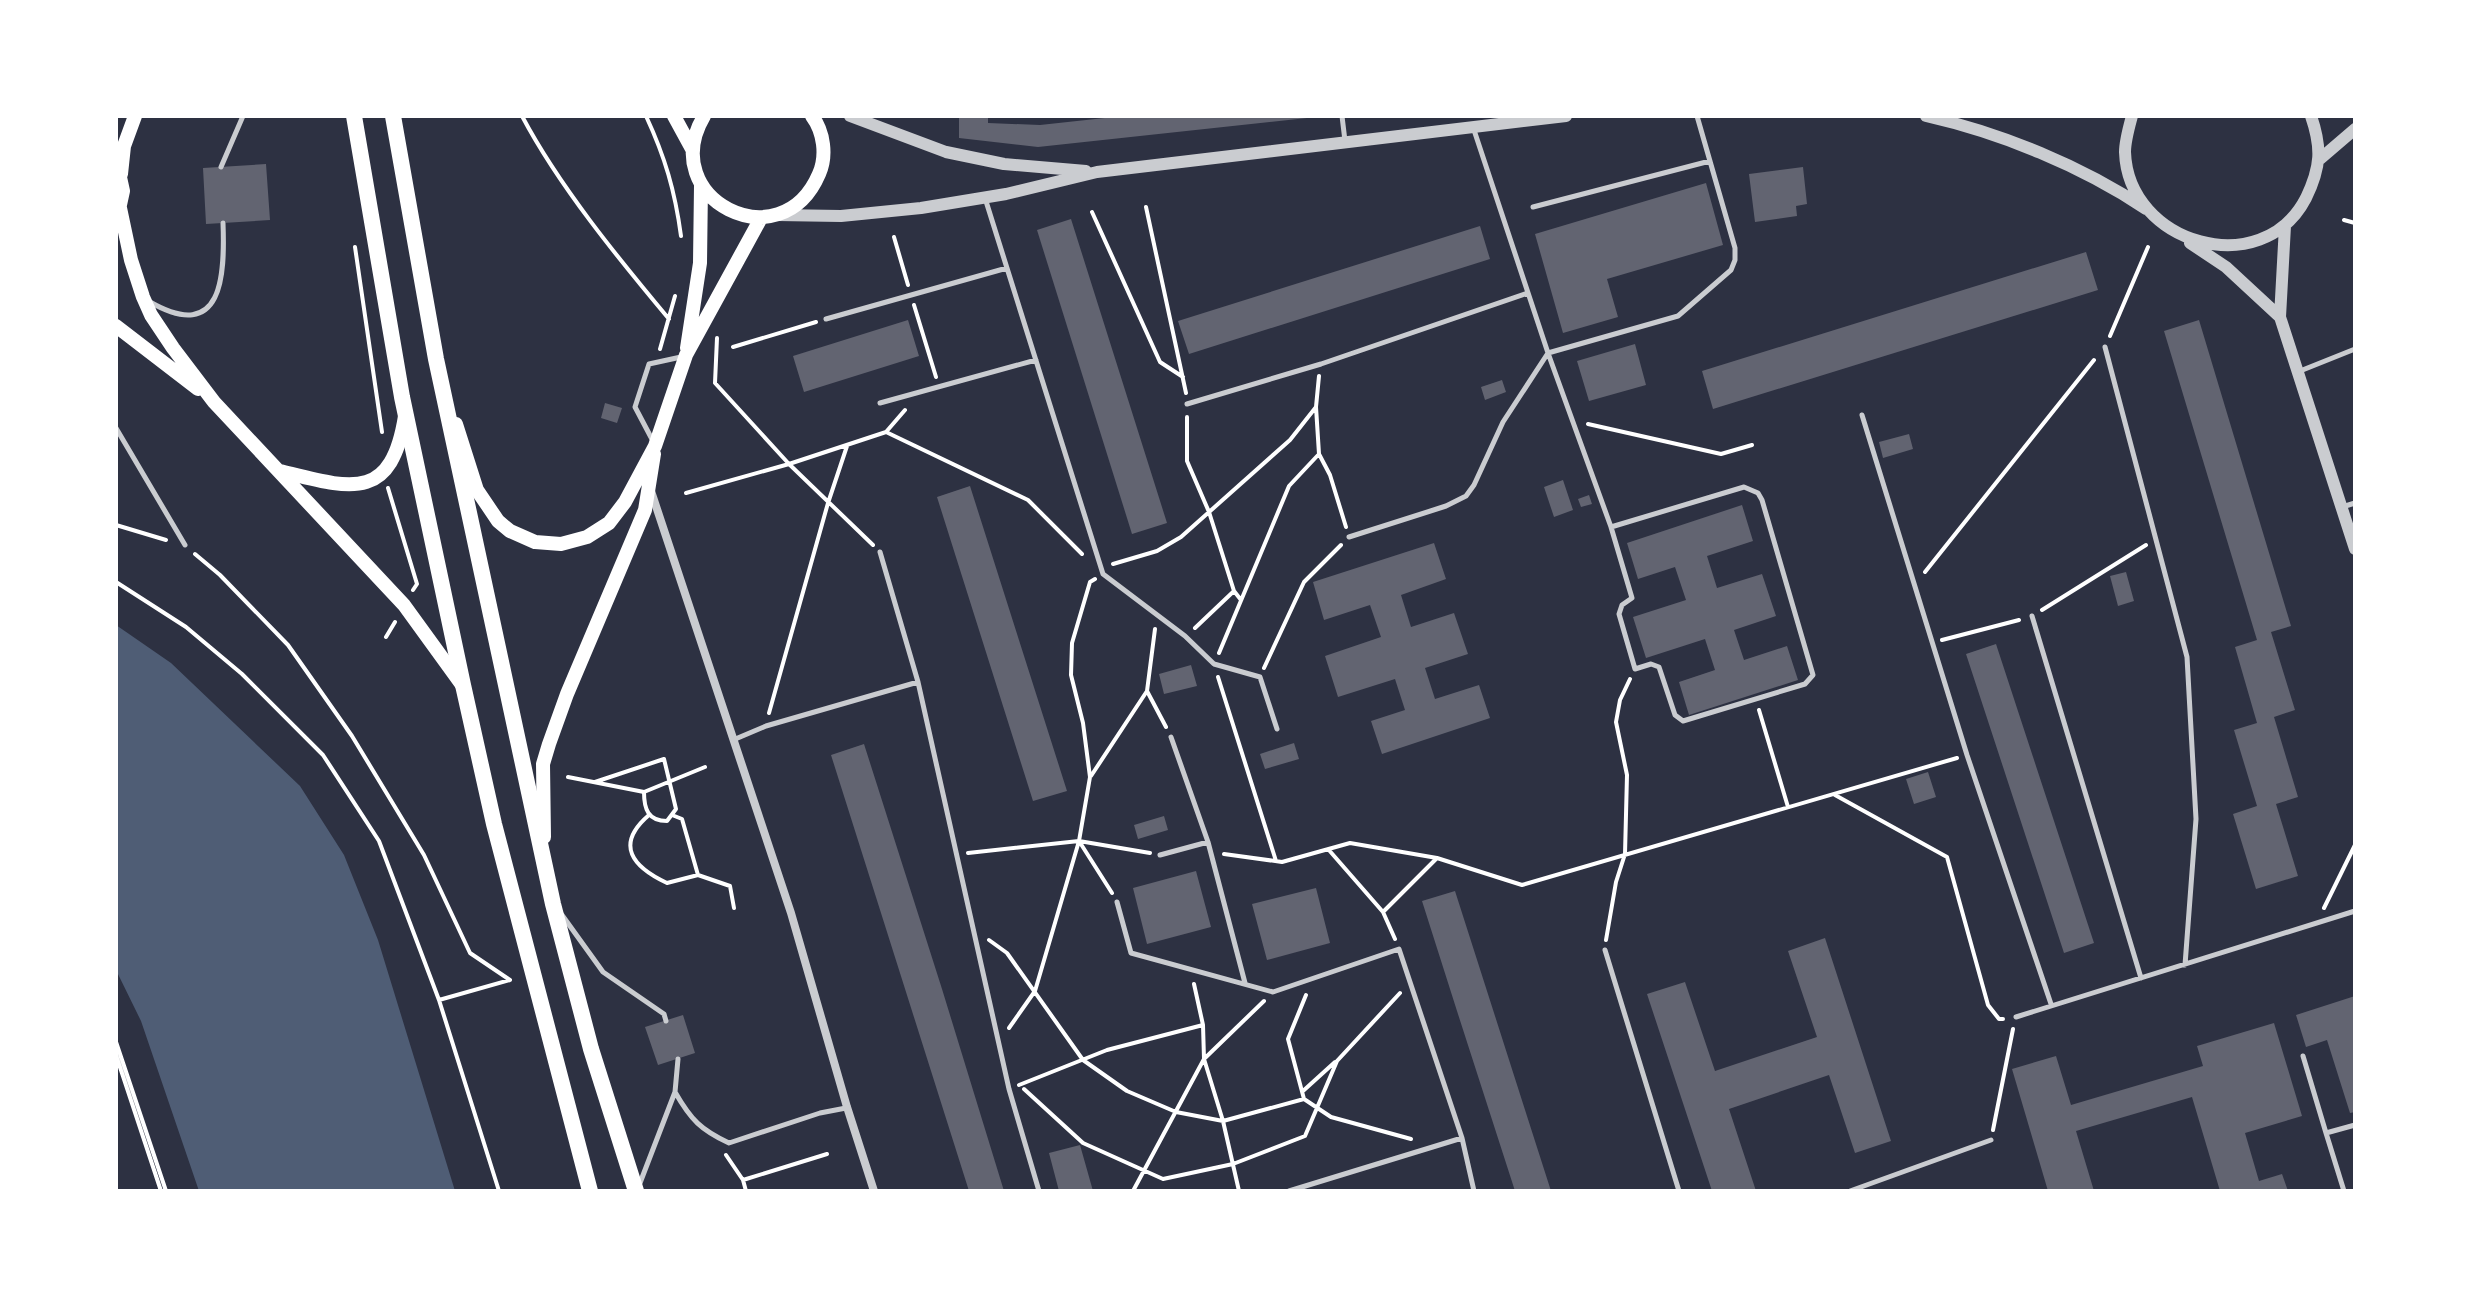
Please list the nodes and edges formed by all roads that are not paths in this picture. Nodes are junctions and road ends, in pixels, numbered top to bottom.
1 (243, 116) edge
2 (354, 116) edge
3 (393, 116) edge
4 (674, 116) edge
5 (704, 116) edge
6 (812, 116) edge
7 (850, 116) edge
8 (1342, 116) edge
9 (1566, 116) edge
10 (1697, 116) edge
11 (1926, 116) edge
12 (2132, 116) edge
13 (2311, 116) edge
14 (136, 118) edge
15 (875, 120) edge
16 (1473, 126) junction
17 (2355, 129) edge
18 (1345, 142) junction
19 (692, 149) junction
20 (2320, 159) junction
21 (1710, 161) junction
22 (221, 167) dead end
23 (118, 169) edge
24 (1097, 172) junction
25 (701, 186) junction
26 (985, 197) junction
27 (1533, 207) dead end
28 (2148, 211) junction
29 (118, 213) edge
30 (777, 215) junction
31 (761, 218) junction
32 (223, 223) dead end
33 (2285, 226) junction
34 (2177, 233) junction
35 (1007, 268) junction
36 (1528, 293) junction
37 (143, 297) junction
38 (2280, 317) junction
39 (826, 319) road end
40 (116, 326) edge
41 (2105, 347) road end
42 (2355, 349) edge
43 (1548, 353) junction
44 (686, 355) junction
45 (436, 359) junction
46 (1036, 360) junction
47 (2297, 372) junction
48 (214, 402) junction
49 (880, 403) dead end
50 (1187, 404) dead end
51 (405, 412) junction
52 (1862, 415) dead end
53 (116, 428) edge
54 (655, 446) junction
55 (280, 471) junction
56 (650, 487) junction
57 (2355, 503) edge
58 (2342, 508) junction
59 (1611, 527) junction
60 (1349, 537) road end
61 (185, 545) road end
62 (2355, 549) edge
63 (880, 552) road end
64 (2032, 616) road end
65 (918, 682) junction
66 (463, 685) junction
67 (1277, 729) dead end
68 (1171, 737) road end
69 (733, 740) junction
70 (1208, 842) junction
71 (1160, 855) road end
72 (544, 862) junction
73 (1117, 902) road end
74 (553, 904) junction
75 (2355, 911) edge
76 (1605, 950) road end
77 (2185, 965) junction
78 (2141, 978) junction
79 (1245, 984) junction
80 (2051, 1004) junction
81 (2016, 1017) road end
82 (666, 1021) dead end
83 (2303, 1056) dead end
84 (678, 1059) dead end
85 (675, 1092) junction
86 (847, 1107) junction
87 (2355, 1125) edge
88 (2326, 1133) junction
89 (1462, 1138) junction
90 (1991, 1140) road end
91 (590, 1191) edge
92 (636, 1191) edge
93 (874, 1191) edge
94 (1039, 1191) edge
95 (1289, 1191) edge
96 (1474, 1191) edge
97 (1679, 1191) edge
98 (1850, 1191) edge
99 (2344, 1191) edge

1 - 22 lane
2 - 51 highway
3 - 45 highway
4 - 19 main road
5 - 19 main road
6 - 30 main road
7 - 15 street
8 - 18 lane
9 - 16 street
10 - 21 lane
11 - 28 street
12 - 28 street
13 - 20 street
14 - 23 main road
15 - 24 street
16 - 18 street
16 - 36 lane
17 - 20 street
18 - 24 street
19 - 25 main road
20 - 33 street
21 - 27 lane
21 - 43 lane
23 - 29 main road
24 - 26 street
25 - 31 main road
25 - 44 main road
26 - 30 street
26 - 35 lane
28 - 34 street
29 - 37 main road
30 - 31 main road
31 - 44 main road
32 - 37 lane
33 - 34 street
33 - 38 street
34 - 38 street
35 - 39 lane
35 - 46 lane
36 - 43 lane
36 - 50 lane
37 - 48 main road
38 - 47 street
40 - 48 main road
41 - 77 lane
42 - 47 lane
43 - 59 lane
43 - 60 lane
44 - 54 main road
44 - 54 lane
45 - 54 main road
45 - 72 highway
46 - 49 lane
46 - 67 lane
47 - 58 street
48 - 55 main road
51 - 55 main road
51 - 66 highway
52 - 80 lane
53 - 61 lane
54 - 56 main road
55 - 66 main road
56 - 69 street
56 - 72 main road
57 - 58 lane
58 - 62 street
59 - 59 lane
63 - 65 lane
64 - 78 lane
65 - 69 lane
65 - 94 lane
66 - 91 highway
68 - 70 lane
69 - 86 street
70 - 71 lane
70 - 79 lane
72 - 74 highway
73 - 79 lane
74 - 82 lane
74 - 92 highway
75 - 77 lane
76 - 97 lane
77 - 78 lane
78 - 80 lane
79 - 89 lane
80 - 81 lane
83 - 88 lane
84 - 85 lane
85 - 86 lane
85 - 92 lane
86 - 93 street
87 - 88 lane
88 - 99 lane
89 - 95 lane
89 - 96 lane
90 - 98 lane

